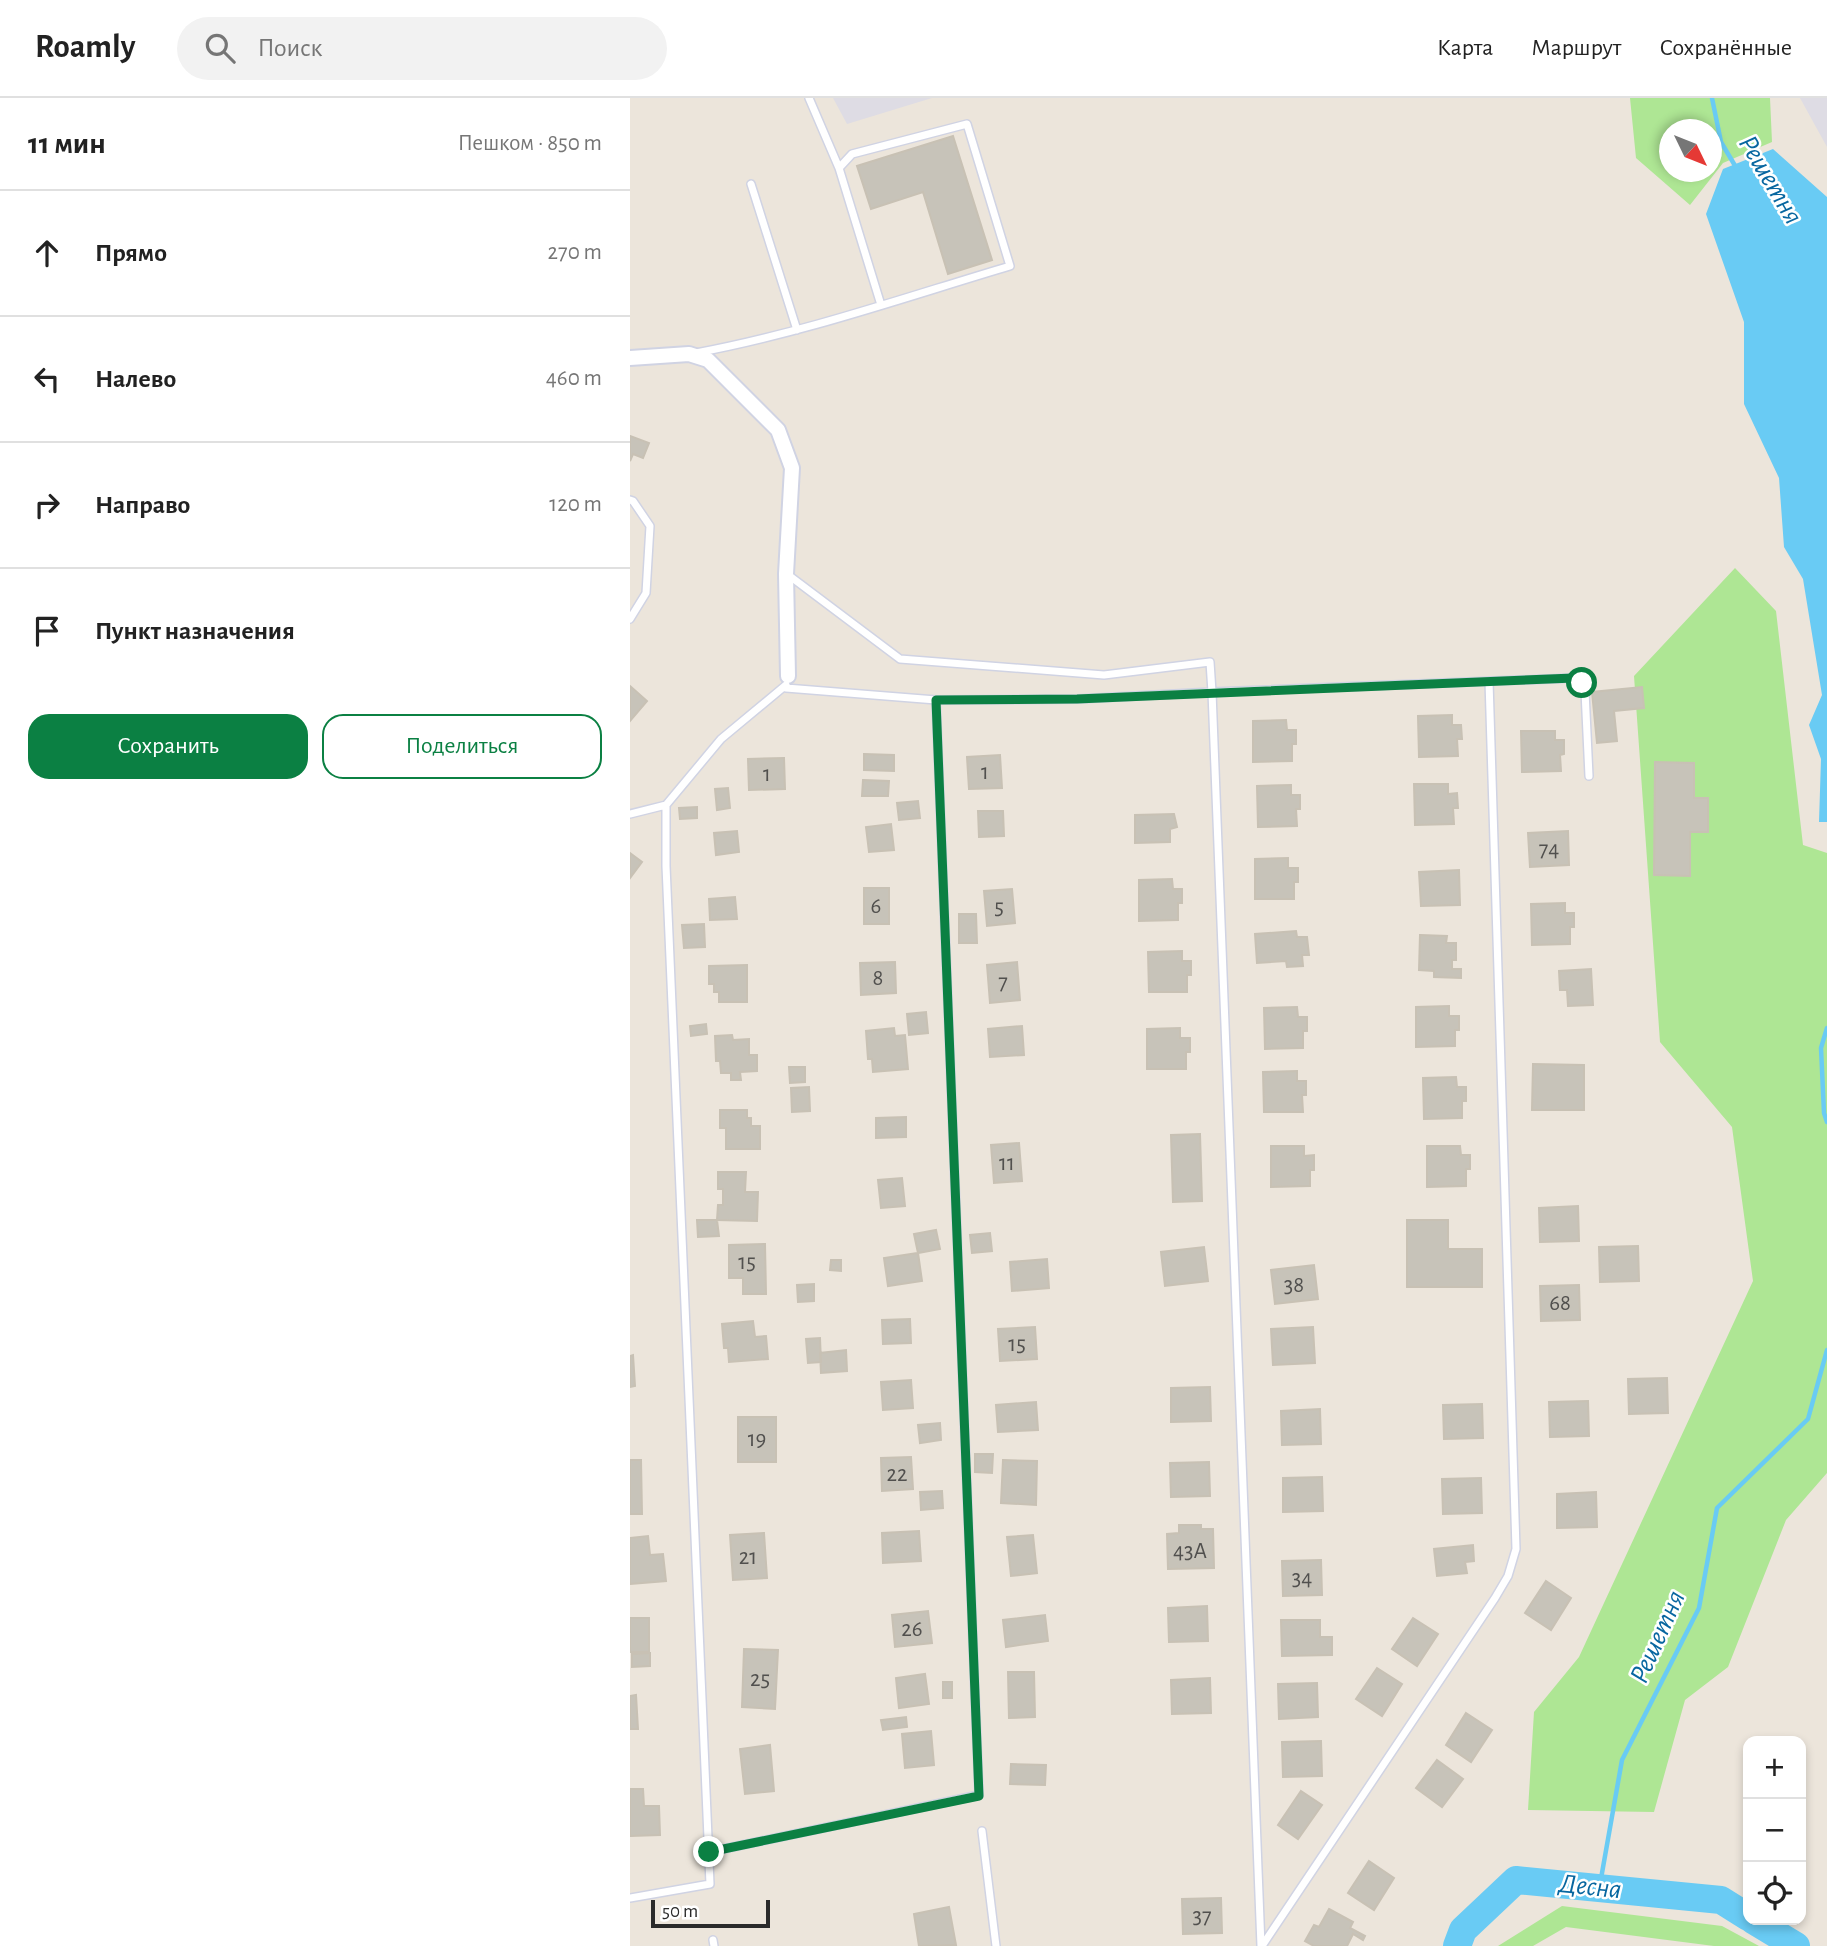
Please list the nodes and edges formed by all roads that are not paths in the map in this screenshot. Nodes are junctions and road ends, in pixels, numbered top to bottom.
1 (809, 98) edge
2 (839, 168) junction
3 (751, 184) dead end
4 (881, 305) junction
5 (797, 330) junction
6 (689, 354) junction
7 (630, 358) edge
8 (630, 500) edge
9 (786, 574) junction
10 (630, 619) edge
11 (1489, 681) junction
12 (787, 682) junction
13 (1212, 692) junction
14 (936, 700) junction
15 (1588, 776) dead end
16 (666, 804) junction
17 (630, 814) edge
18 (982, 1831) dead end
19 (709, 1852) junction
20 (630, 1898) edge
21 (996, 1946) edge
22 (1262, 1946) edge

1 - 2 lane
2 - 4 lane
2 - 4 lane
3 - 5 lane
4 - 5 lane
5 - 6 lane
6 - 7 street
6 - 9 street
8 - 10 lane
9 - 12 street
9 - 13 lane
11 - 13 lane
11 - 15 lane
11 - 22 lane
12 - 14 lane
12 - 16 lane
13 - 14 lane
13 - 22 lane
14 - 19 lane
16 - 17 lane
16 - 19 lane
18 - 21 lane
19 - 20 lane

